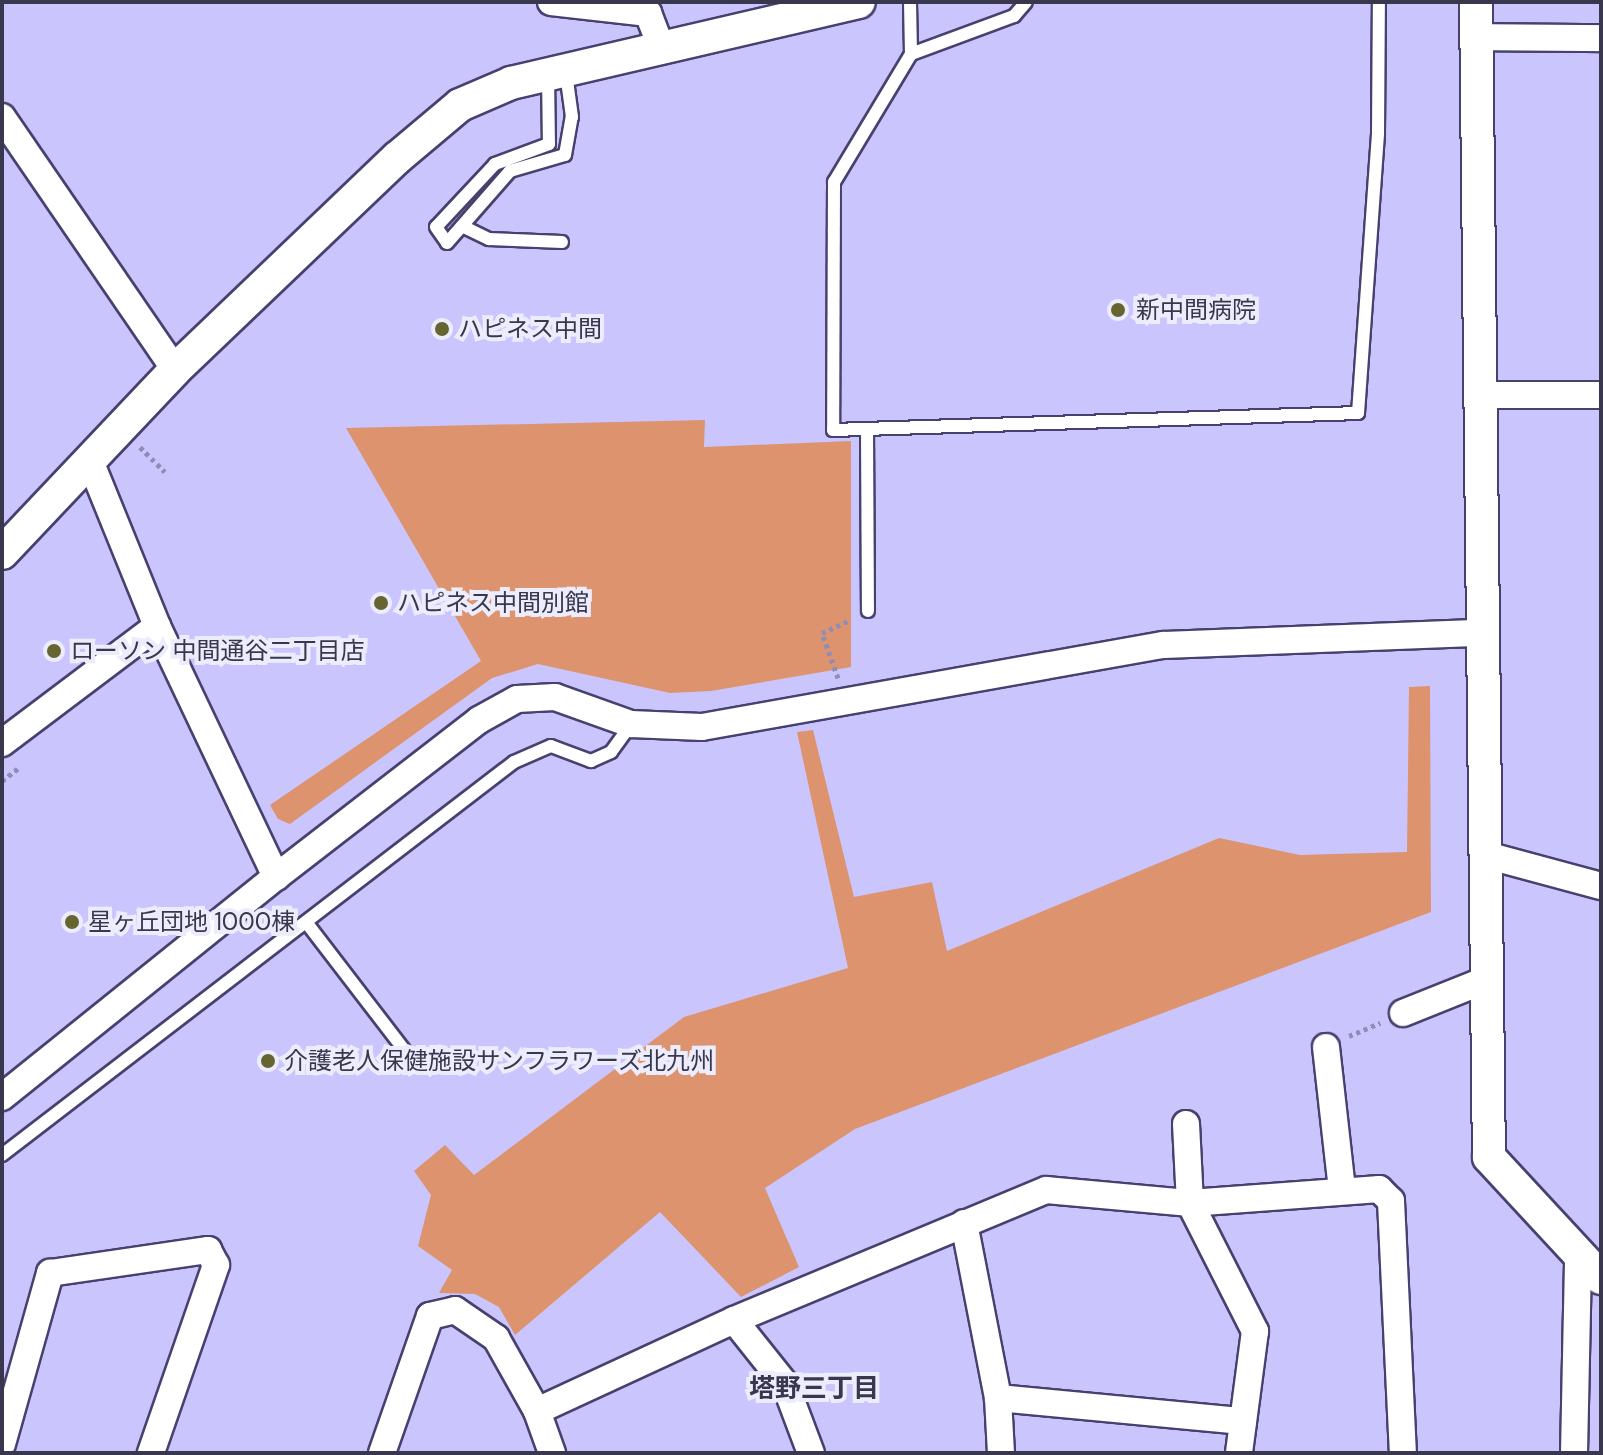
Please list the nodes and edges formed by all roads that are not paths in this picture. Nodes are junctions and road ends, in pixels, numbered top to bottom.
1 (859, 2) edge
2 (910, 2) edge
3 (1026, 2) edge
4 (1379, 2) edge
5 (1476, 2) edge
6 (560, 3) edge
7 (1475, 37) junction
8 (1601, 38) edge
9 (661, 47) junction
10 (911, 54) junction
11 (557, 72) junction
12 (2, 117) edge
13 (462, 226) junction
14 (562, 242) dead end
15 (175, 370) junction
16 (1477, 395) junction
17 (1601, 395) edge
18 (867, 429) junction
19 (90, 461) junction
20 (2, 553) edge
21 (868, 611) road end
22 (157, 626) junction
23 (1481, 633) junction
24 (631, 724) junction
25 (2, 743) edge
26 (1486, 855) junction
27 (276, 877) junction
28 (1601, 886) edge
29 (306, 922) junction
30 (1488, 979) junction
31 (1403, 1013) road end
32 (1326, 1047) road end
33 (414, 1063) dead end
34 (2, 1097) edge
35 (1186, 1124) dead end
36 (2, 1155) edge
37 (1342, 1189) junction
38 (1190, 1203) junction
39 (964, 1223) junction
40 (1578, 1254) junction
41 (1601, 1278) edge
42 (734, 1320) junction
43 (998, 1398) junction
44 (537, 1411) junction
45 (1243, 1421) junction
46 (2, 1444) edge
47 (151, 1453) edge
48 (382, 1453) edge
49 (552, 1453) edge
50 (811, 1453) edge
51 (1001, 1453) edge
52 (1239, 1453) edge
53 (1403, 1453) edge
54 (1574, 1453) edge

1 - 9 street
2 - 10 lane
3 - 10 lane
4 - 18 lane
5 - 7 street
6 - 9 street
7 - 8 street
7 - 16 street
9 - 11 street
10 - 18 lane
11 - 13 lane
11 - 13 lane
11 - 15 street
12 - 15 street
13 - 14 lane
15 - 19 street
16 - 17 street
16 - 23 street
18 - 21 lane
19 - 20 street
19 - 22 street
22 - 25 street
22 - 27 street
23 - 24 street
23 - 26 street
24 - 27 street
24 - 29 lane
26 - 28 street
26 - 30 street
27 - 34 street
29 - 33 lane
29 - 36 lane
30 - 31 street
30 - 40 street
32 - 37 street
35 - 38 street
37 - 38 street
37 - 53 street
38 - 39 street
38 - 45 street
39 - 42 street
39 - 43 street
40 - 41 street
40 - 54 street
42 - 44 street
42 - 50 street
43 - 45 street
43 - 51 street
44 - 48 street
44 - 49 street
45 - 52 street
46 - 47 street

